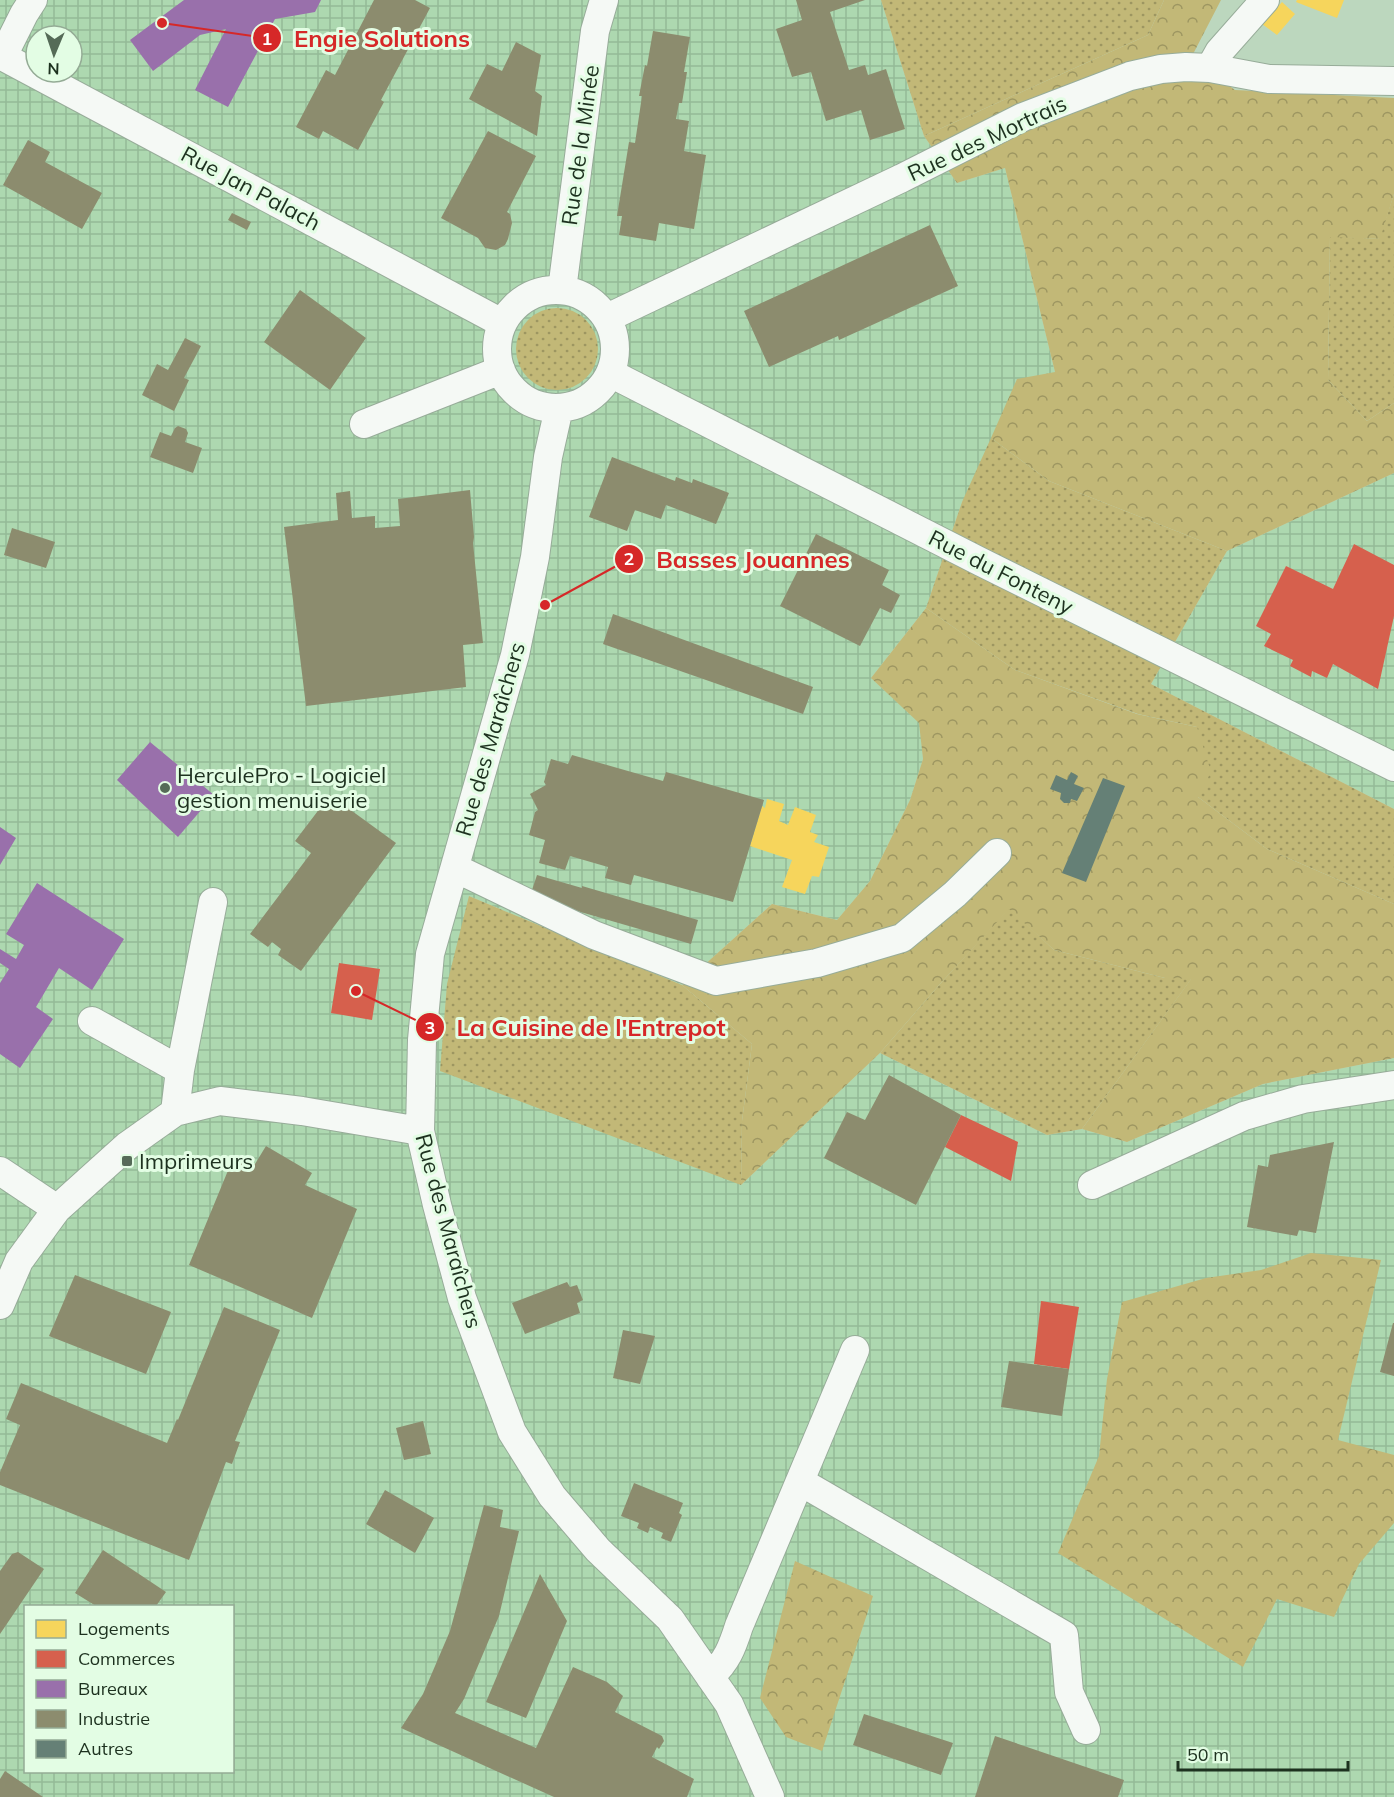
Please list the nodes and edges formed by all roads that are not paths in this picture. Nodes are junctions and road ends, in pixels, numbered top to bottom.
1 (33, 0) edge
2 (604, 0) edge
3 (1265, 0) edge
4 (2, 55) edge
5 (1210, 68) junction
6 (1394, 81) edge
7 (561, 290) junction
8 (607, 318) junction
9 (502, 323) junction
10 (501, 370) junction
11 (610, 373) junction
12 (559, 408) junction
13 (364, 424) dead end
14 (1394, 767) edge
15 (997, 853) dead end
16 (455, 868) junction
17 (213, 902) dead end
18 (92, 1021) dead end
19 (180, 1070) junction
20 (1394, 1085) edge
21 (175, 1112) junction
22 (420, 1131) junction
23 (0, 1171) edge
24 (1092, 1185) dead end
25 (57, 1209) junction
26 (0, 1305) edge
27 (855, 1350) dead end
28 (801, 1482) junction
29 (710, 1677) junction
30 (1086, 1730) dead end
31 (770, 1797) edge

1 - 4 street
2 - 7 street, Rue de la Minée
3 - 5 street
4 - 9 street, Rue Jan Palach
5 - 6 street, Rue des Mortrais
5 - 8 street, Rue des Mortrais
7 - 8 street
7 - 9 street
8 - 11 street
9 - 10 street
10 - 12 street
10 - 13 street
11 - 12 street
11 - 14 street, Rue du Fonteny
12 - 16 street, Rue des Maraîchers
15 - 16 street
16 - 22 street, Rue des Maraîchers
17 - 19 street
18 - 19 street
19 - 21 street
20 - 24 street
21 - 22 street
21 - 25 street
22 - 29 street, Rue des Maraîchers
23 - 25 street
25 - 26 street
27 - 28 street
28 - 29 street
28 - 30 street
29 - 31 street, Rue des Maraîchers

